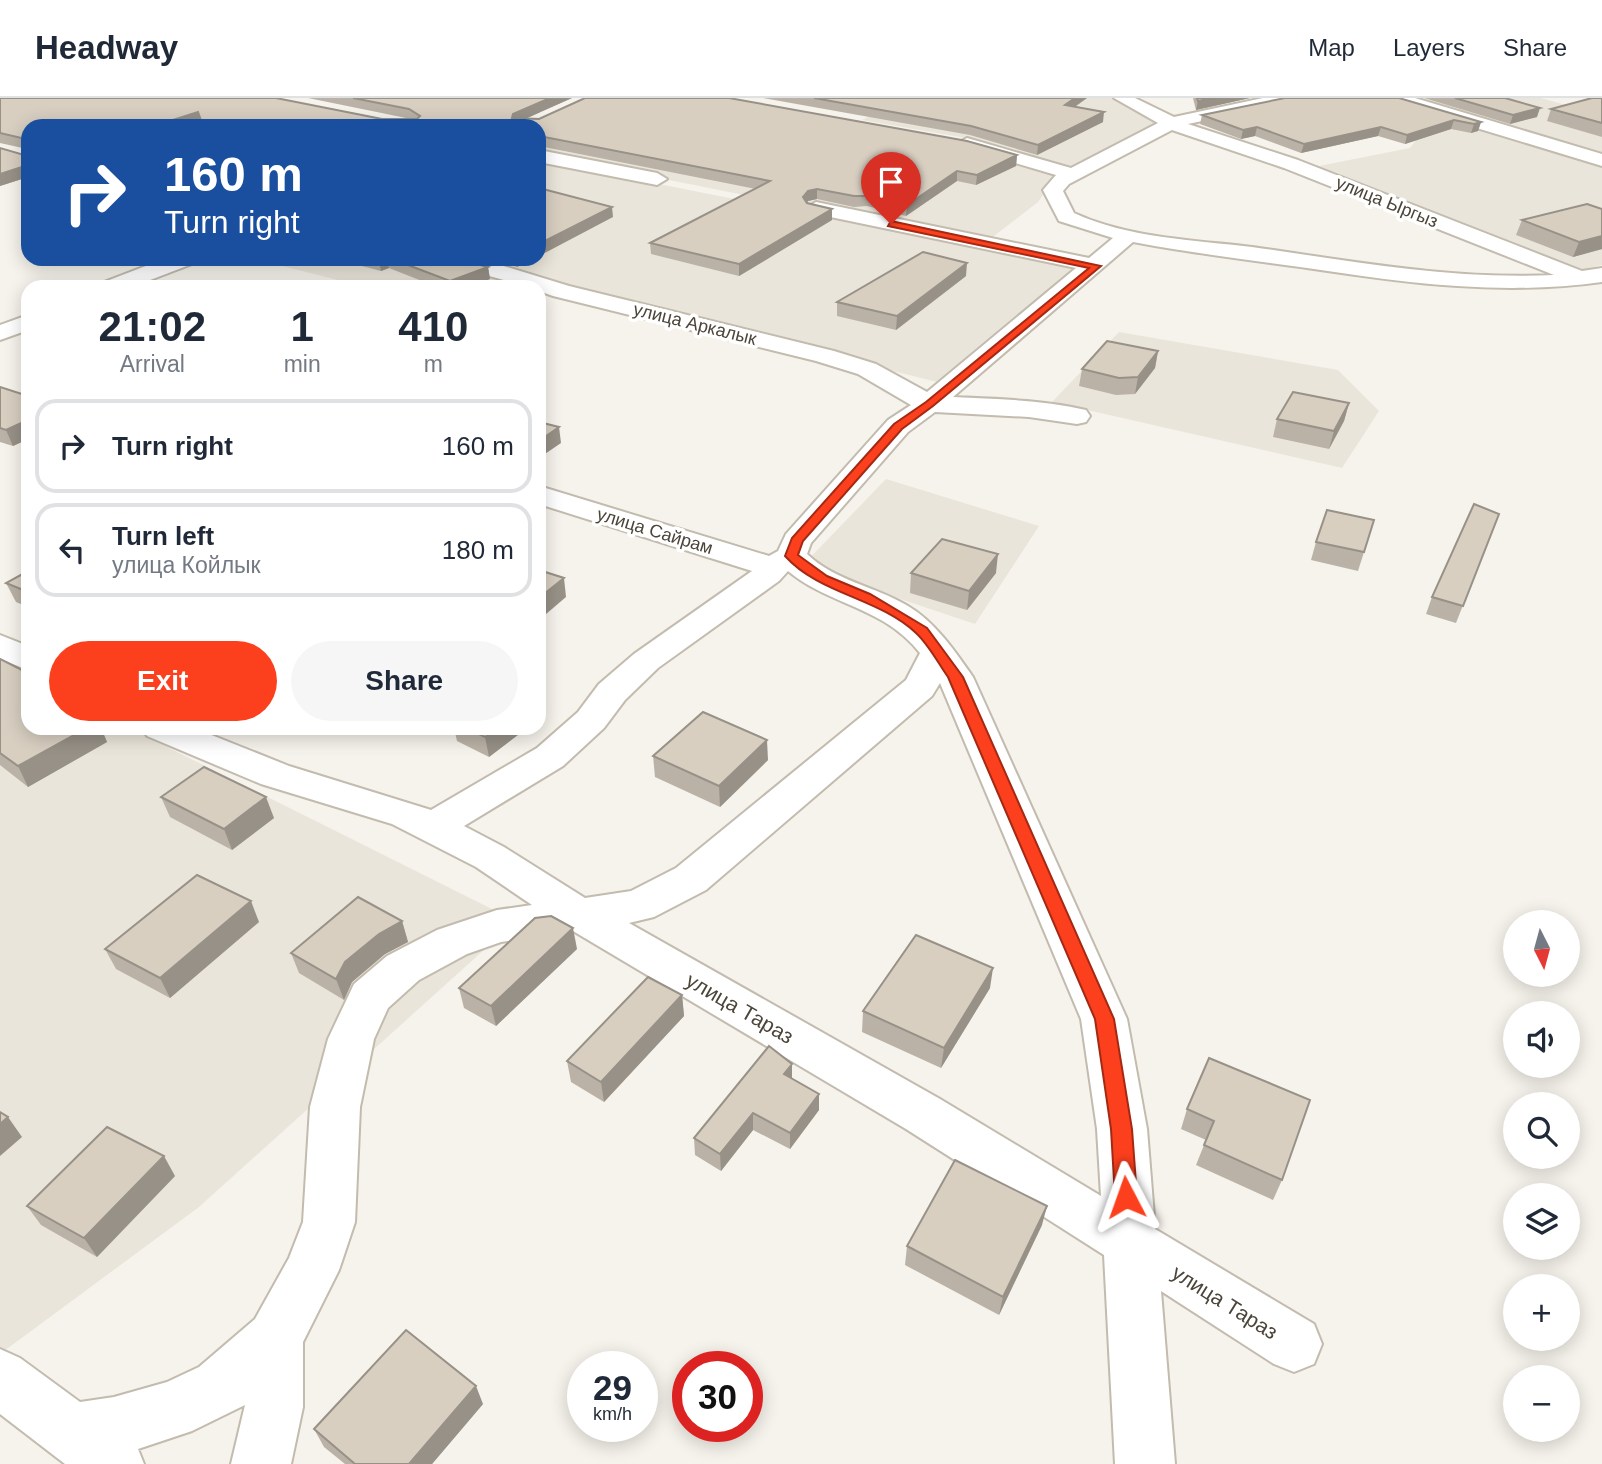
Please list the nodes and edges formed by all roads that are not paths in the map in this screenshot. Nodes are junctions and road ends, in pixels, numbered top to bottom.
1 (1122, 98) edge
2 (1286, 98) edge
3 (1397, 98) edge
4 (1171, 123) junction
5 (945, 138) edge
6 (546, 157) edge
7 (1602, 160) edge
8 (1072, 174) junction
9 (657, 179) dead end
10 (816, 208) edge
11 (1035, 233) dead end
12 (1128, 236) junction
13 (966, 240) junction
14 (166, 266) edge
15 (483, 266) edge
16 (1096, 266) junction
17 (130, 280) edge
18 (530, 280) edge
19 (1596, 280) edge
20 (546, 286) edge
21 (929, 404) junction
22 (1077, 416) dead end
23 (546, 497) edge
24 (781, 561) junction
25 (0, 645) edge
26 (936, 652) junction
27 (21, 656) edge
28 (177, 735) edge
29 (431, 828) junction
30 (578, 914) junction
31 (1129, 1242) junction
32 (275, 1339) junction
33 (1294, 1345) dead end
34 (0, 1378) edge
35 (94, 1448) edge
36 (261, 1464) edge
37 (1145, 1464) edge

1 - 4 street, улица Ыргыз
2 - 4 street
3 - 7 street
4 - 8 street
4 - 19 street, улица Ыргыз
5 - 8 street
6 - 9 street
8 - 12 street
10 - 13 street
11 - 13 street
12 - 16 street
12 - 19 street
13 - 16 street
14 - 17 street
15 - 18 street, улица Аркалык
16 - 21 street
20 - 21 street, улица Аркалык
21 - 22 street
21 - 24 street
23 - 24 street, улица Сайрам
24 - 26 street, улица Сайрам
24 - 29 street
25 - 27 street
26 - 30 street
26 - 31 street, улица Сайрам
28 - 29 street, улица Тараз
29 - 30 street, улица Тараз
30 - 31 street, улица Тараз
30 - 32 street
31 - 33 street, улица Тараз
31 - 37 street, улица Сайрам
32 - 35 street
32 - 36 street
34 - 35 street

